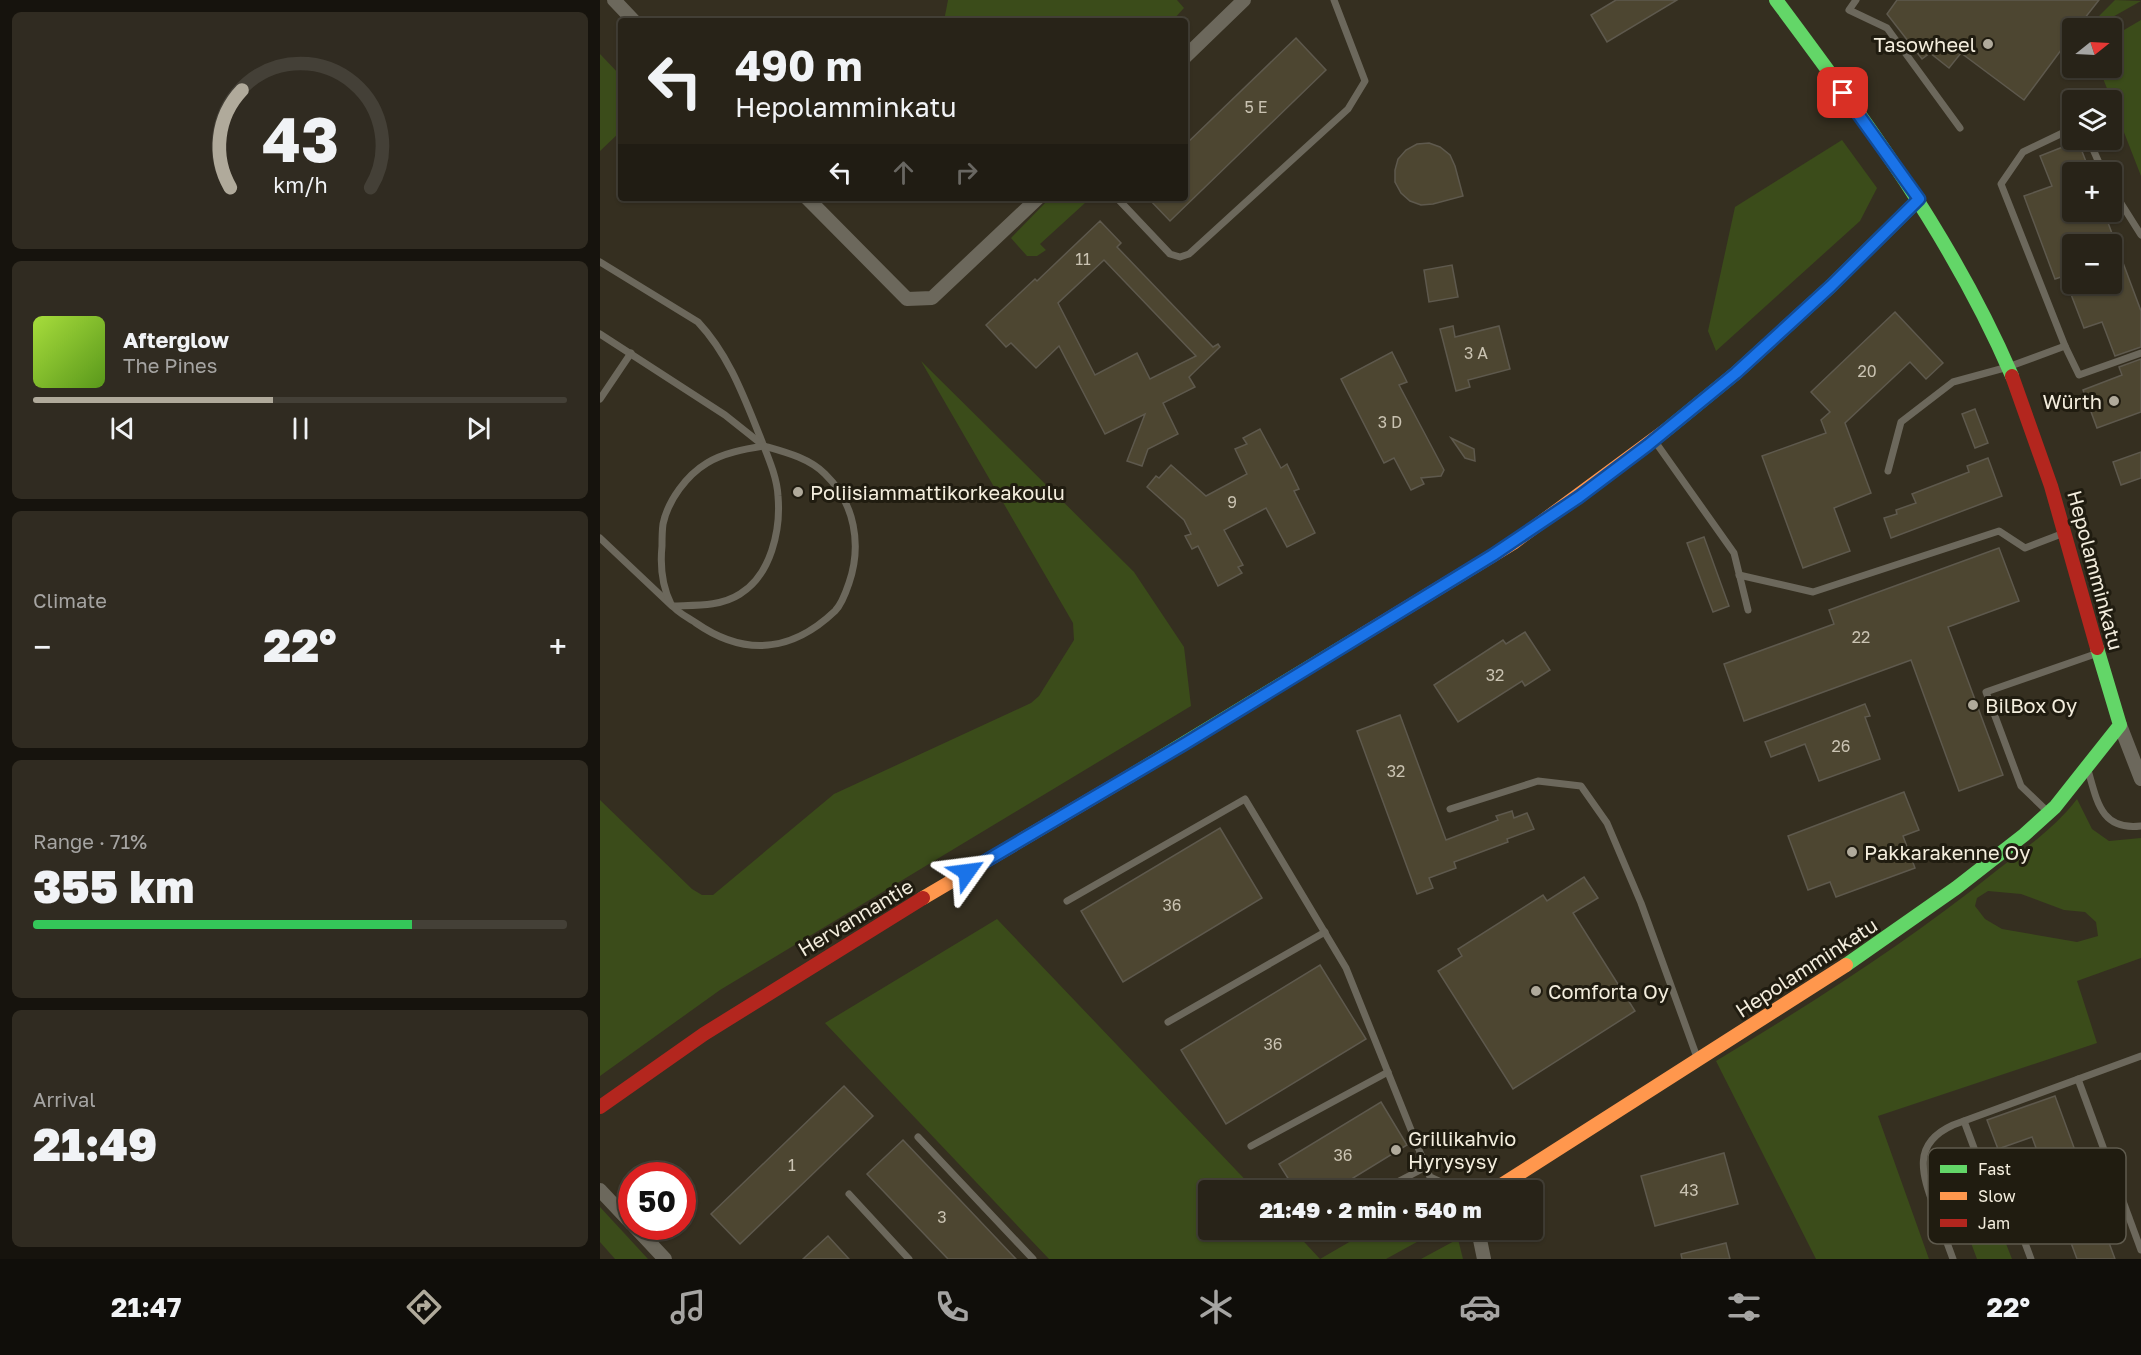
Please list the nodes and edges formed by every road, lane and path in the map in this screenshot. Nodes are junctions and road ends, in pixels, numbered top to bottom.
1 (614, 0) edge
2 (1244, 0) edge
3 (1334, 0) edge
4 (1776, 0) edge
5 (1856, 0) edge
6 (631, 18) edge
7 (1188, 54) edge
8 (1960, 128) dead end
9 (2062, 133) edge
10 (1919, 199) junction
11 (810, 201) edge
12 (1035, 201) edge
13 (1120, 201) edge
14 (2122, 205) edge
15 (2141, 235) edge
16 (600, 262) edge
17 (600, 334) edge
18 (2065, 346) junction
19 (631, 353) junction
20 (2141, 353) edge
21 (2008, 367) junction
22 (600, 399) edge
23 (1654, 440) junction
24 (764, 446) junction
25 (1888, 471) dead end
26 (2066, 532) junction
27 (600, 538) edge
28 (1739, 574) junction
29 (672, 606) junction
30 (1748, 610) dead end
31 (2098, 653) junction
32 (2120, 725) junction
33 (2087, 767) junction
34 (2141, 779) edge
35 (1450, 809) dead end
36 (2049, 813) junction
37 (2141, 826) edge
38 (1067, 902) dead end
39 (1325, 932) junction
40 (1168, 1022) dead end
41 (2141, 1056) edge
42 (1698, 1060) junction
43 (1388, 1072) junction
44 (2078, 1079) junction
45 (600, 1107) edge
46 (1964, 1121) junction
47 (918, 1137) dead end
48 (1251, 1146) dead end
49 (1928, 1148) edge
50 (1928, 1148) edge
51 (1974, 1148) edge
52 (2103, 1148) edge
53 (1426, 1167) junction
54 (1401, 1180) edge
55 (1437, 1180) edge
56 (1509, 1180) edge
57 (1928, 1190) edge
58 (600, 1191) edge
59 (849, 1194) dead end
60 (2126, 1209) edge
61 (618, 1210) edge
62 (647, 1240) edge
63 (1480, 1240) edge
64 (1948, 1244) edge
65 (2025, 1244) edge
66 (2141, 1250) edge
67 (665, 1259) edge
68 (909, 1259) edge
69 (1033, 1259) edge
70 (1484, 1259) edge
71 (1953, 1259) edge
72 (2031, 1259) edge

1 - 6 street
2 - 7 street
3 - 13 lane
4 - 10 main road, Hepolamminkatu
5 - 8 lane
9 - 18 lane
10 - 21 main road, Hepolamminkatu
10 - 23 main road, Hervannantie
11 - 12 street
14 - 15 lane
16 - 24 lane
17 - 19 lane
18 - 20 lane
18 - 21 lane
19 - 22 lane
19 - 24 lane
21 - 25 lane
21 - 26 main road, Hepolamminkatu
23 - 28 lane
23 - 45 main road, Hervannantie
24 - 29 lane
24 - 29 lane
24 - 29 lane
26 - 28 lane
26 - 31 main road, Hepolamminkatu
27 - 29 lane
28 - 30 lane
31 - 32 main road, Hepolamminkatu
31 - 36 lane
32 - 33 main road, Hepolamminkatu
32 - 34 street
33 - 36 main road, Hepolamminkatu
33 - 37 lane
35 - 42 lane
36 - 42 main road, Hepolamminkatu
38 - 39 lane
39 - 40 lane
39 - 43 lane
41 - 44 lane
42 - 56 main road, Hepolamminkatu
43 - 48 lane
43 - 53 lane
44 - 46 lane
44 - 52 lane
46 - 49 lane
46 - 51 lane
47 - 69 lane
50 - 57 lane
53 - 54 lane
53 - 55 lane
58 - 61 street
59 - 68 lane
60 - 66 lane
62 - 67 street
63 - 70 street
64 - 71 lane
65 - 72 lane

